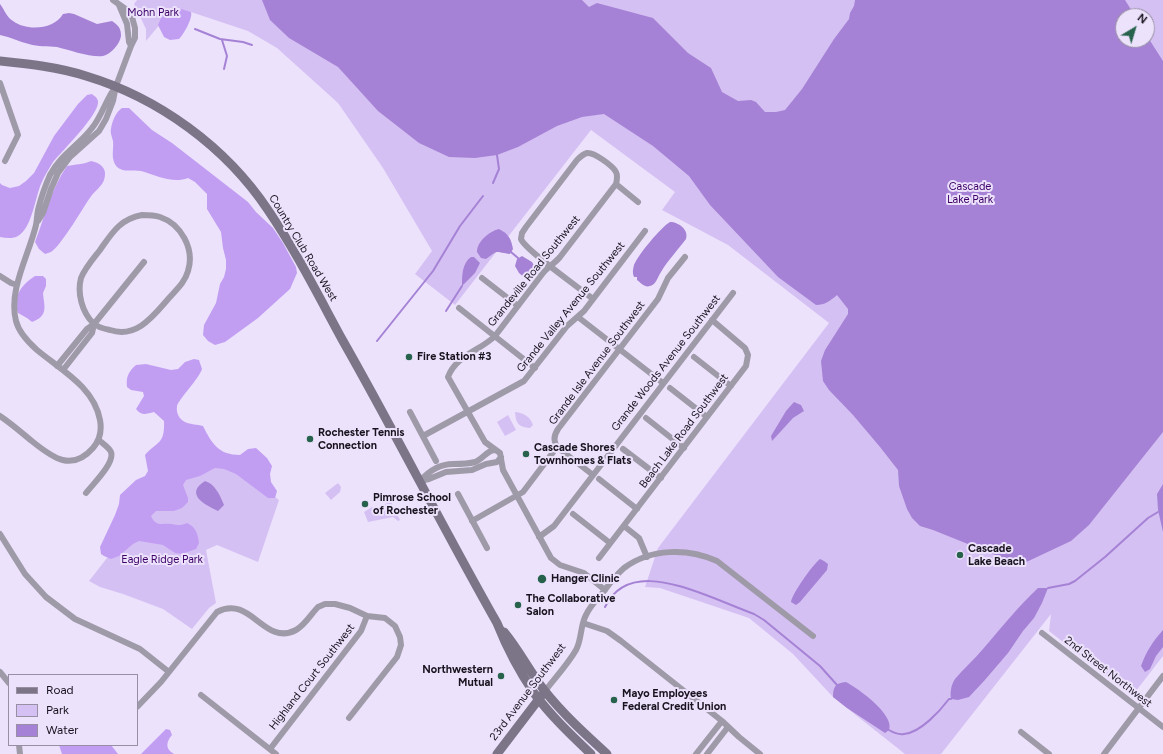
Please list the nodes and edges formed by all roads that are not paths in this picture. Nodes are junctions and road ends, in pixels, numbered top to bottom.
1 (118, 1) edge
2 (0, 61) edge
3 (0, 83) edge
4 (116, 86) junction
5 (5, 161) dead end
6 (616, 184) junction
7 (638, 202) dead end
8 (645, 231) dead end
9 (685, 257) dead end
10 (144, 262) dead end
11 (551, 266) junction
12 (0, 276) edge
13 (482, 278) dead end
14 (17, 285) junction
15 (733, 293) dead end
16 (593, 299) junction
17 (518, 306) junction
18 (459, 308) dead end
19 (578, 317) junction
20 (712, 320) junction
21 (94, 324) junction
22 (495, 336) junction
23 (619, 349) junction
24 (694, 357) dead end
25 (57, 366) junction
26 (535, 368) junction
27 (63, 370) junction
28 (663, 383) junction
29 (731, 386) junction
30 (670, 388) dead end
31 (410, 412) dead end
32 (468, 412) junction
33 (0, 416) edge
34 (707, 417) junction
35 (646, 418) dead end
36 (423, 436) junction
37 (99, 440) junction
38 (485, 442) junction
39 (557, 447) junction
40 (684, 448) junction
41 (624, 449) dead end
42 (496, 450) junction
43 (488, 453) junction
44 (500, 456) junction
45 (436, 461) dead end
46 (494, 463) junction
47 (459, 464) junction
48 (503, 470) junction
49 (459, 471) junction
50 (593, 475) junction
51 (661, 478) junction
52 (599, 479) dead end
53 (420, 481) junction
54 (86, 493) dead end
55 (458, 494) dead end
56 (518, 496) junction
57 (637, 509) junction
58 (573, 514) dead end
59 (472, 521) junction
60 (624, 526) junction
61 (0, 534) edge
62 (539, 536) junction
63 (610, 543) junction
64 (487, 548) dead end
65 (647, 557) junction
66 (599, 558) dead end
67 (605, 590) junction
68 (367, 616) junction
69 (497, 623) junction
70 (582, 624) junction
71 (1042, 633) dead end
72 (813, 636) dead end
73 (0, 672) edge
74 (169, 672) junction
75 (1163, 676) edge
76 (8, 682) edge
77 (545, 691) junction
78 (201, 695) dead end
79 (539, 699) junction
80 (138, 707) edge
81 (1139, 709) junction
82 (349, 718) dead end
83 (722, 721) junction
84 (728, 727) junction
85 (1163, 727) edge
86 (1021, 732) dead end
87 (270, 749) junction
88 (276, 754) edge
89 (497, 754) edge
90 (591, 754) edge
91 (607, 754) edge
92 (696, 754) edge
93 (707, 754) edge
94 (760, 754) edge
95 (1049, 754) edge
96 (1104, 754) edge

1 - 4 street
2 - 4 main road, Country Club Road West
3 - 5 street
4 - 14 street
4 - 53 main road, Country Club Road West
6 - 7 street
6 - 11 street, Grandeville Road Southwest
6 - 11 street
8 - 16 street, Grande Valley Avenue Southwest
9 - 23 street, Grande Isle Avenue Southwest
10 - 21 street
11 - 16 street
11 - 17 street, Grandeville Road Southwest
12 - 14 street
13 - 17 street
14 - 25 street
15 - 20 street, Grande Woods Avenue Southwest
16 - 19 street, Grande Valley Avenue Southwest
17 - 22 street, Grandeville Road Southwest
18 - 22 street
19 - 23 street
19 - 26 street, Grande Valley Avenue Southwest
20 - 28 street, Grande Woods Avenue Southwest
20 - 29 street, Beach Lake Road Southwest
21 - 21 street
21 - 25 street
21 - 27 street
22 - 26 street
22 - 32 street, Grandeville Road Southwest
23 - 28 street
23 - 39 street, Grande Isle Avenue Southwest
24 - 29 street
25 - 27 street
26 - 32 street, Grande Valley Avenue Southwest
27 - 37 street
28 - 50 street, Grande Woods Avenue Southwest
29 - 34 street, Beach Lake Road Southwest
30 - 34 street
31 - 36 street
32 - 36 street, Grande Valley Avenue Southwest
32 - 38 street, Grandeville Road Southwest
33 - 37 street
34 - 40 street, Beach Lake Road Southwest
35 - 40 street
36 - 45 street
37 - 54 street
38 - 42 street, Grandeville Road Southwest
38 - 43 street, Grandeville Road Southwest
39 - 50 street
39 - 56 street
40 - 51 street, Beach Lake Road Southwest
41 - 51 street
42 - 43 street
42 - 44 street, Grandeville Road Southwest
43 - 46 street, Grandeville Road Southwest
43 - 47 street
44 - 46 street
44 - 48 street, Grandeville Road Southwest
46 - 48 street, Grandeville Road Southwest
46 - 49 street
47 - 49 street
47 - 53 street
48 - 56 street, Grandeville Road Southwest
49 - 53 street
50 - 62 street, Grande Woods Avenue Southwest
51 - 57 street, Beach Lake Road Southwest
52 - 57 street
53 - 69 main road, Country Club Road West
55 - 59 street
56 - 59 street
56 - 62 street, Grandeville Road Southwest
57 - 60 street, Beach Lake Road Southwest
58 - 63 street
59 - 64 street
60 - 63 street, Beach Lake Road Southwest
60 - 65 street
61 - 74 street
62 - 67 street, Grandeville Road Southwest
63 - 66 street, Beach Lake Road Southwest
65 - 67 street, 23rd Avenue Southwest
65 - 72 street, 23rd Avenue Southwest
67 - 70 street, 23rd Avenue Southwest
68 - 74 street
68 - 82 street
68 - 87 street, Highland Court Southwest
69 - 77 main road
69 - 79 main road
70 - 77 street, 23rd Avenue Southwest
70 - 83 street
71 - 81 street, 2nd Street Northwest
73 - 76 street
74 - 80 street
75 - 81 street
77 - 79 main road, 23rd Avenue Southwest
77 - 91 main road
78 - 87 street
79 - 89 main road, 23rd Avenue Southwest
79 - 90 main road
81 - 85 street, 2nd Street Northwest
81 - 96 street
83 - 84 street
83 - 92 street
84 - 93 street
84 - 94 street
86 - 95 street
87 - 88 street

